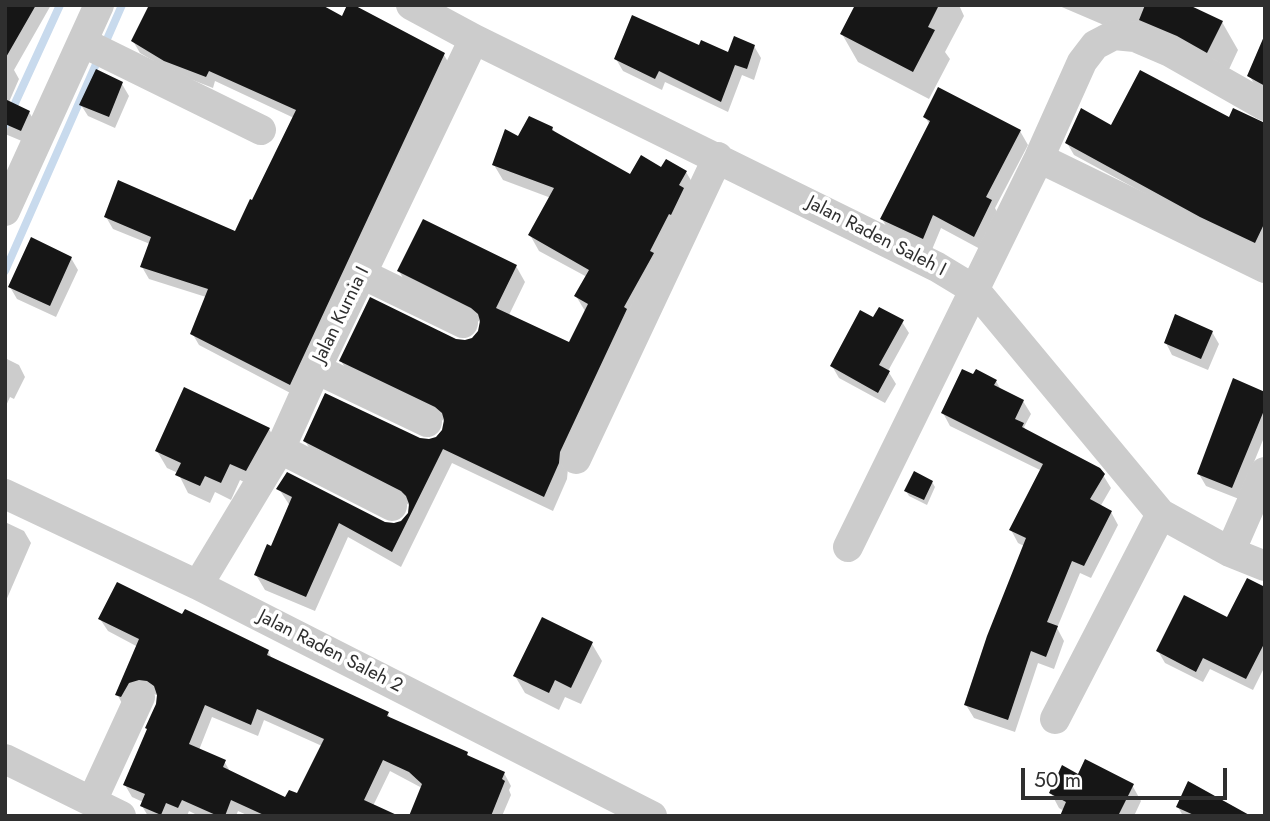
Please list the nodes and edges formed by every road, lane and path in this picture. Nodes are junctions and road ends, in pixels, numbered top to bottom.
1 (99, 5) edge
2 (411, 5) edge
3 (474, 39) junction
4 (82, 42) junction
5 (1265, 106) edge
6 (261, 130) dead end
7 (718, 157) junction
8 (1038, 158) junction
9 (5, 211) edge
10 (1265, 268) edge
11 (362, 274) junction
12 (975, 290) junction
13 (463, 323) dead end
14 (316, 369) junction
15 (427, 422) dead end
16 (280, 449) junction
17 (576, 459) dead end
18 (1265, 472) edge
19 (5, 494) edge
20 (392, 506) dead end
21 (1161, 514) junction
22 (848, 547) dead end
23 (1230, 552) junction
24 (1265, 566) edge
25 (198, 585) junction
26 (139, 697) dead end
27 (1055, 719) dead end
28 (5, 759) edge
29 (92, 802) junction
30 (121, 816) edge
31 (652, 816) edge

1 - 4 street
2 - 3 street, Jalan Raden Saleh I
3 - 7 street, Jalan Raden Saleh I
3 - 11 street, Jalan Kurnia I
4 - 6 street
4 - 9 street
5 - 8 street
7 - 12 street, Jalan Raden Saleh I
7 - 17 street
8 - 10 street
8 - 12 street
11 - 13 street
11 - 14 street, Jalan Kurnia I
12 - 21 street, Jalan Raden Saleh I
12 - 22 street
14 - 15 street
14 - 16 street, Jalan Kurnia I
16 - 20 street
16 - 25 street, Jalan Kurnia I
18 - 23 street
19 - 25 street, Jalan Raden Saleh 2
21 - 23 street, Jalan Raden Saleh I
21 - 27 street
23 - 24 street, Jalan Raden Saleh I
25 - 31 street, Jalan Raden Saleh 2
26 - 29 street
28 - 29 street
29 - 30 street

